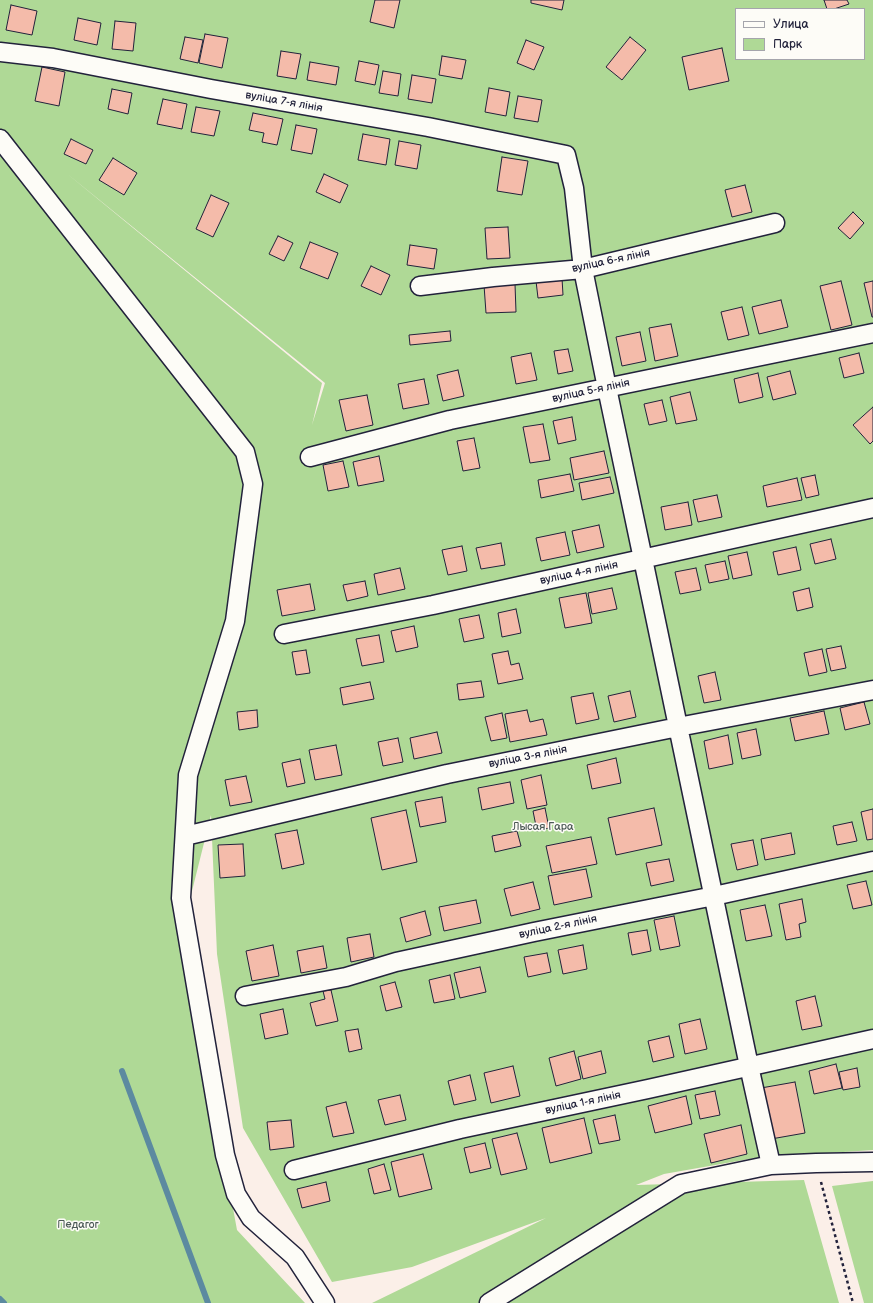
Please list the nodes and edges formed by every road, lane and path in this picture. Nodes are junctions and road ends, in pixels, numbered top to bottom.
1 (0, 52) edge
2 (0, 139) edge
3 (775, 223) dead end
4 (583, 269) junction
5 (420, 286) dead end
6 (873, 333) edge
7 (607, 388) junction
8 (310, 458) dead end
9 (873, 508) edge
10 (644, 559) junction
11 (284, 634) dead end
12 (873, 690) edge
13 (678, 727) junction
14 (185, 836) junction
15 (873, 861) edge
16 (714, 896) junction
17 (245, 996) dead end
18 (873, 1039) edge
19 (749, 1066) junction
20 (873, 1162) edge
21 (816, 1163) junction
22 (771, 1165) junction
23 (294, 1170) dead end
24 (325, 1303) edge
25 (489, 1303) edge
26 (853, 1303) edge

1 - 4 street, вуліца 7-я лінія
2 - 14 street
3 - 4 street, вуліца 6-я лінія
4 - 5 street, вуліца 6-я лінія
4 - 7 street
6 - 7 street, вуліца 5-я лінія
7 - 8 street, вуліца 5-я лінія
7 - 10 street
9 - 10 street, вуліца 4-я лінія
10 - 11 street, вуліца 4-я лінія
10 - 13 street
12 - 13 street, вуліца 3-я лінія
13 - 14 street, вуліца 3-я лінія
13 - 16 street
14 - 24 street
15 - 16 street, вуліца 2-я лінія
16 - 17 street, вуліца 2-я лінія
16 - 19 street
18 - 19 street, вуліца 1-я лінія
19 - 22 street
19 - 23 street, вуліца 1-я лінія
20 - 21 street
21 - 22 street
21 - 26 path
22 - 25 street

